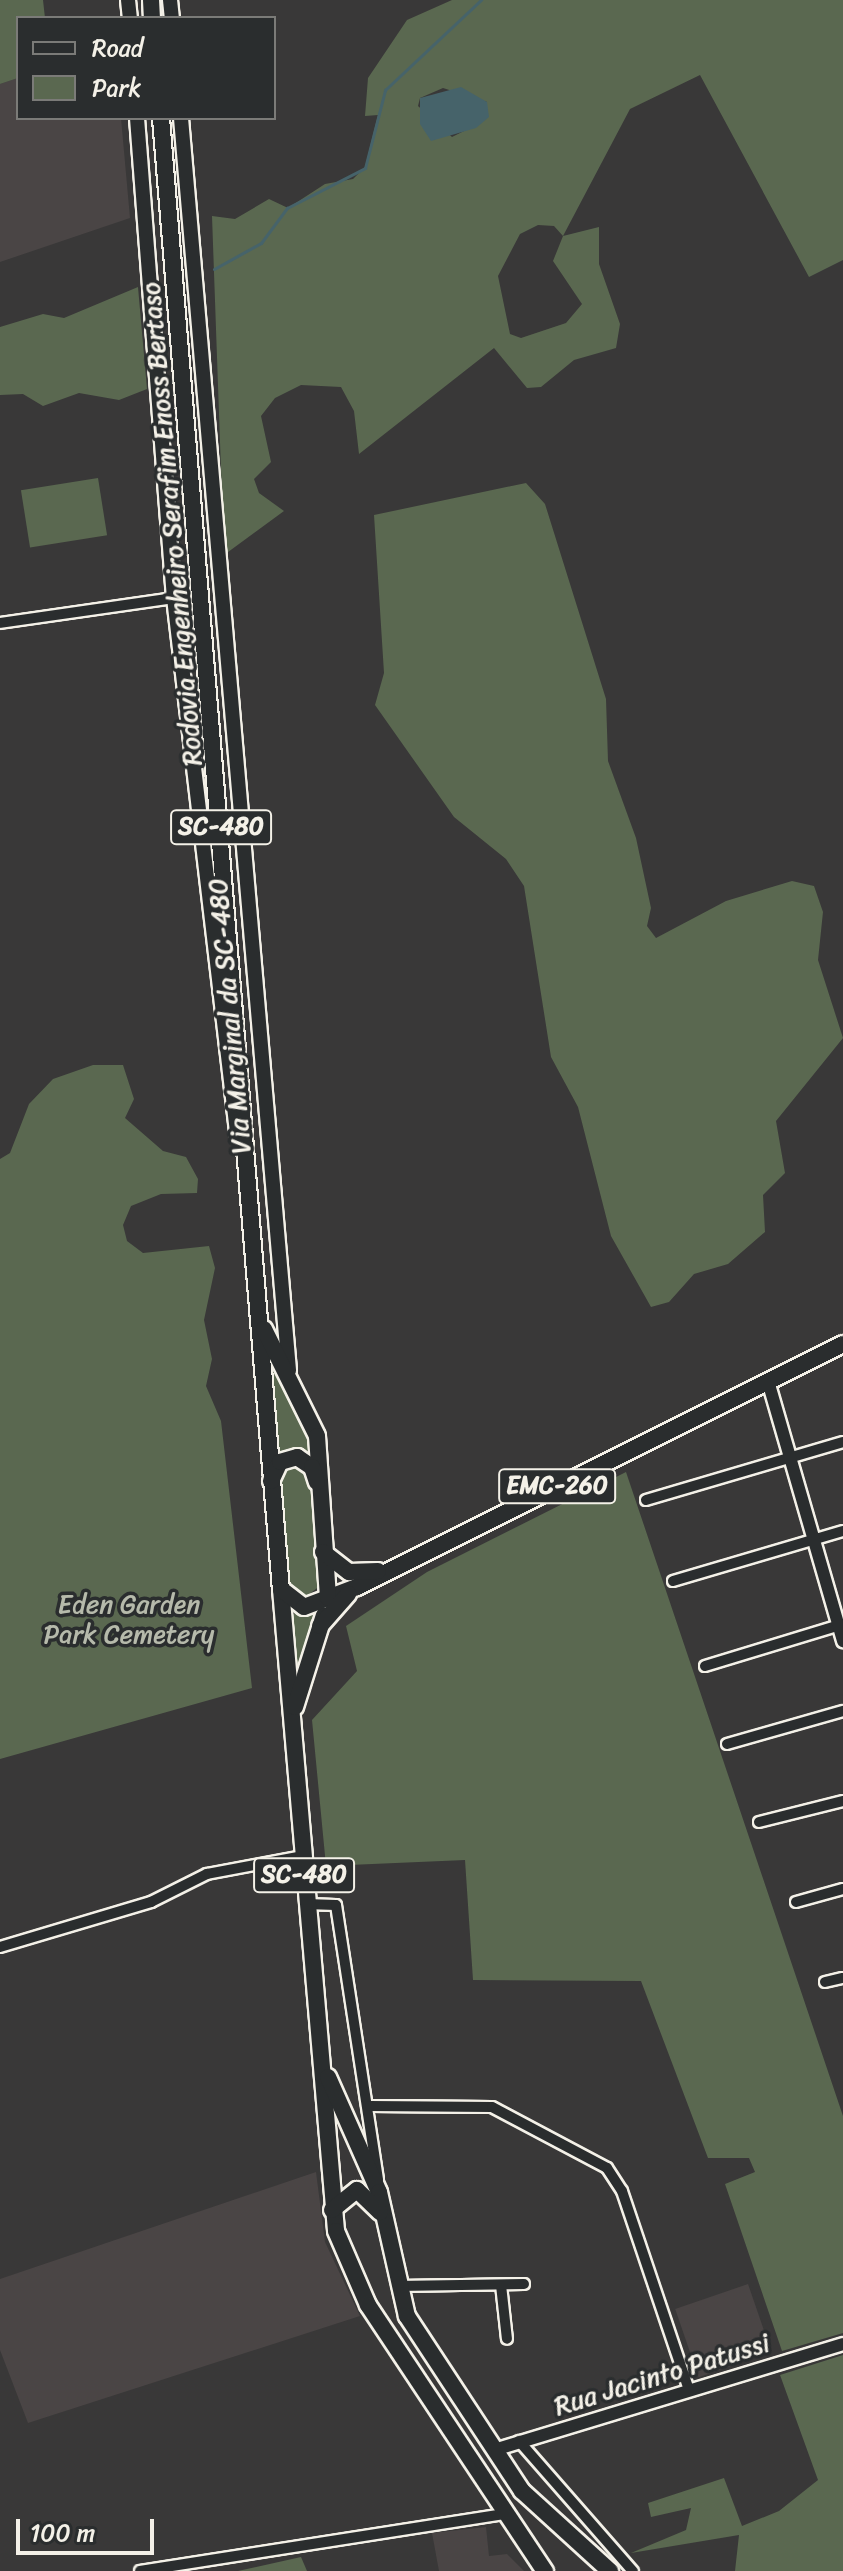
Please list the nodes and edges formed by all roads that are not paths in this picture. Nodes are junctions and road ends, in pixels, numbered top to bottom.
1 (137, 120) edge
2 (161, 120) edge
3 (181, 120) edge
4 (174, 598) junction
5 (0, 623) edge
6 (252, 1201) junction
7 (257, 1309) junction
8 (843, 1344) edge
9 (768, 1381) junction
10 (293, 1382) junction
11 (843, 1442) edge
12 (790, 1458) junction
13 (271, 1482) junction
14 (318, 1491) junction
15 (646, 1500) dead end
16 (843, 1531) edge
17 (814, 1540) junction
18 (323, 1552) junction
19 (391, 1568) junction
20 (673, 1581) dead end
21 (357, 1587) junction
22 (281, 1589) junction
23 (328, 1598) junction
24 (841, 1625) edge
25 (320, 1626) junction
26 (843, 1641) edge
27 (705, 1666) dead end
28 (843, 1711) edge
29 (291, 1728) junction
30 (727, 1744) dead end
31 (843, 1801) edge
32 (759, 1822) dead end
33 (302, 1856) junction
34 (843, 1889) edge
35 (796, 1902) dead end
36 (306, 1904) junction
37 (0, 1947) edge
38 (843, 1978) edge
39 (825, 1982) dead end
40 (320, 2052) junction
41 (370, 2106) junction
42 (379, 2192) junction
43 (332, 2210) junction
44 (383, 2217) junction
45 (524, 2284) dead end
46 (501, 2285) junction
47 (397, 2286) junction
48 (507, 2339) dead end
49 (843, 2344) edge
50 (689, 2390) junction
51 (519, 2441) junction
52 (494, 2450) junction
53 (506, 2514) junction
54 (140, 2571) edge
55 (545, 2571) edge
56 (610, 2571) edge
57 (633, 2571) edge

1 - 4 main road, Via Marginal da SC-480
2 - 6 main road, Rodovia Engenheiro Serafim Enoss Bertaso / SC-480
3 - 10 main road, Via Marginal da SC-480
4 - 5 street
4 - 6 main road, Via Marginal da SC-480
6 - 7 main road, Rodovia Engenheiro Serafim Enoss Bertaso / SC-480
7 - 10 main road, Rodovia Engenheiro Serafim Enoss Bertaso / SC-480
7 - 13 main road, Rodovia Engenheiro Serafim Enoss Bertaso / SC-480
8 - 9 main road, EMC-260
9 - 12 street
9 - 19 main road, EMC-260
10 - 14 main road, Rodovia Engenheiro Serafim Enoss Bertaso / SC-480
11 - 12 street
12 - 15 street
12 - 17 street
13 - 14 main road
13 - 22 main road, Rodovia Engenheiro Serafim Enoss Bertaso / SC-480
14 - 18 main road, Rodovia Engenheiro Serafim Enoss Bertaso / SC-480
16 - 17 street
17 - 20 street
17 - 24 street
18 - 19 main road, EMC-260
18 - 23 main road, SC-480
19 - 21 main road, EMC-260
21 - 23 main road, EMC-260
21 - 25 main road
22 - 23 main road, EMC-260
22 - 29 main road, Rodovia Engenheiro Serafim Enoss Bertaso / SC-480
23 - 25 main road, Rodovia Engenheiro Serafim Enoss Bertaso / SC-480
24 - 26 street
24 - 27 street
25 - 29 main road, Rodovia Engenheiro Serafim Enoss Bertaso / SC-480
28 - 30 street
29 - 33 main road, Rodovia Engenheiro Serafim Enoss Bertaso / SC-480
31 - 32 street
33 - 36 main road, Rodovia Engenheiro Serafim Enoss Bertaso / SC-480
33 - 37 street
34 - 35 street
36 - 40 main road, Rodovia Engenheiro Serafim Enoss Bertaso / SC-480
36 - 41 street
38 - 39 street
40 - 42 main road, Rodovia Engenheiro Serafim Enoss Bertaso
40 - 43 main road, Rodovia Engenheiro Serafim Enoss Bertaso / SC-480
41 - 42 street
41 - 50 street
42 - 44 main road, Rodovia Engenheiro Serafim Enoss Bertaso
43 - 44 main road
43 - 53 main road, Rodovia Engenheiro Serafim Enoss Bertaso / SC-480
44 - 47 main road, Rodovia Engenheiro Serafim Enoss Bertaso
45 - 46 street
46 - 47 street
46 - 48 street
47 - 52 main road, Rodovia Engenheiro Serafim Enoss Bertaso
49 - 50 street, Rua Jacinto Patussi
50 - 51 street, Rua Jacinto Patussi
51 - 52 street, Rua Jacinto Patussi
51 - 57 street
52 - 56 main road, Rodovia Engenheiro Serafim Enoss Bertaso
53 - 54 street
53 - 55 main road, Rodovia Engenheiro Serafim Enoss Bertaso / SC-480

